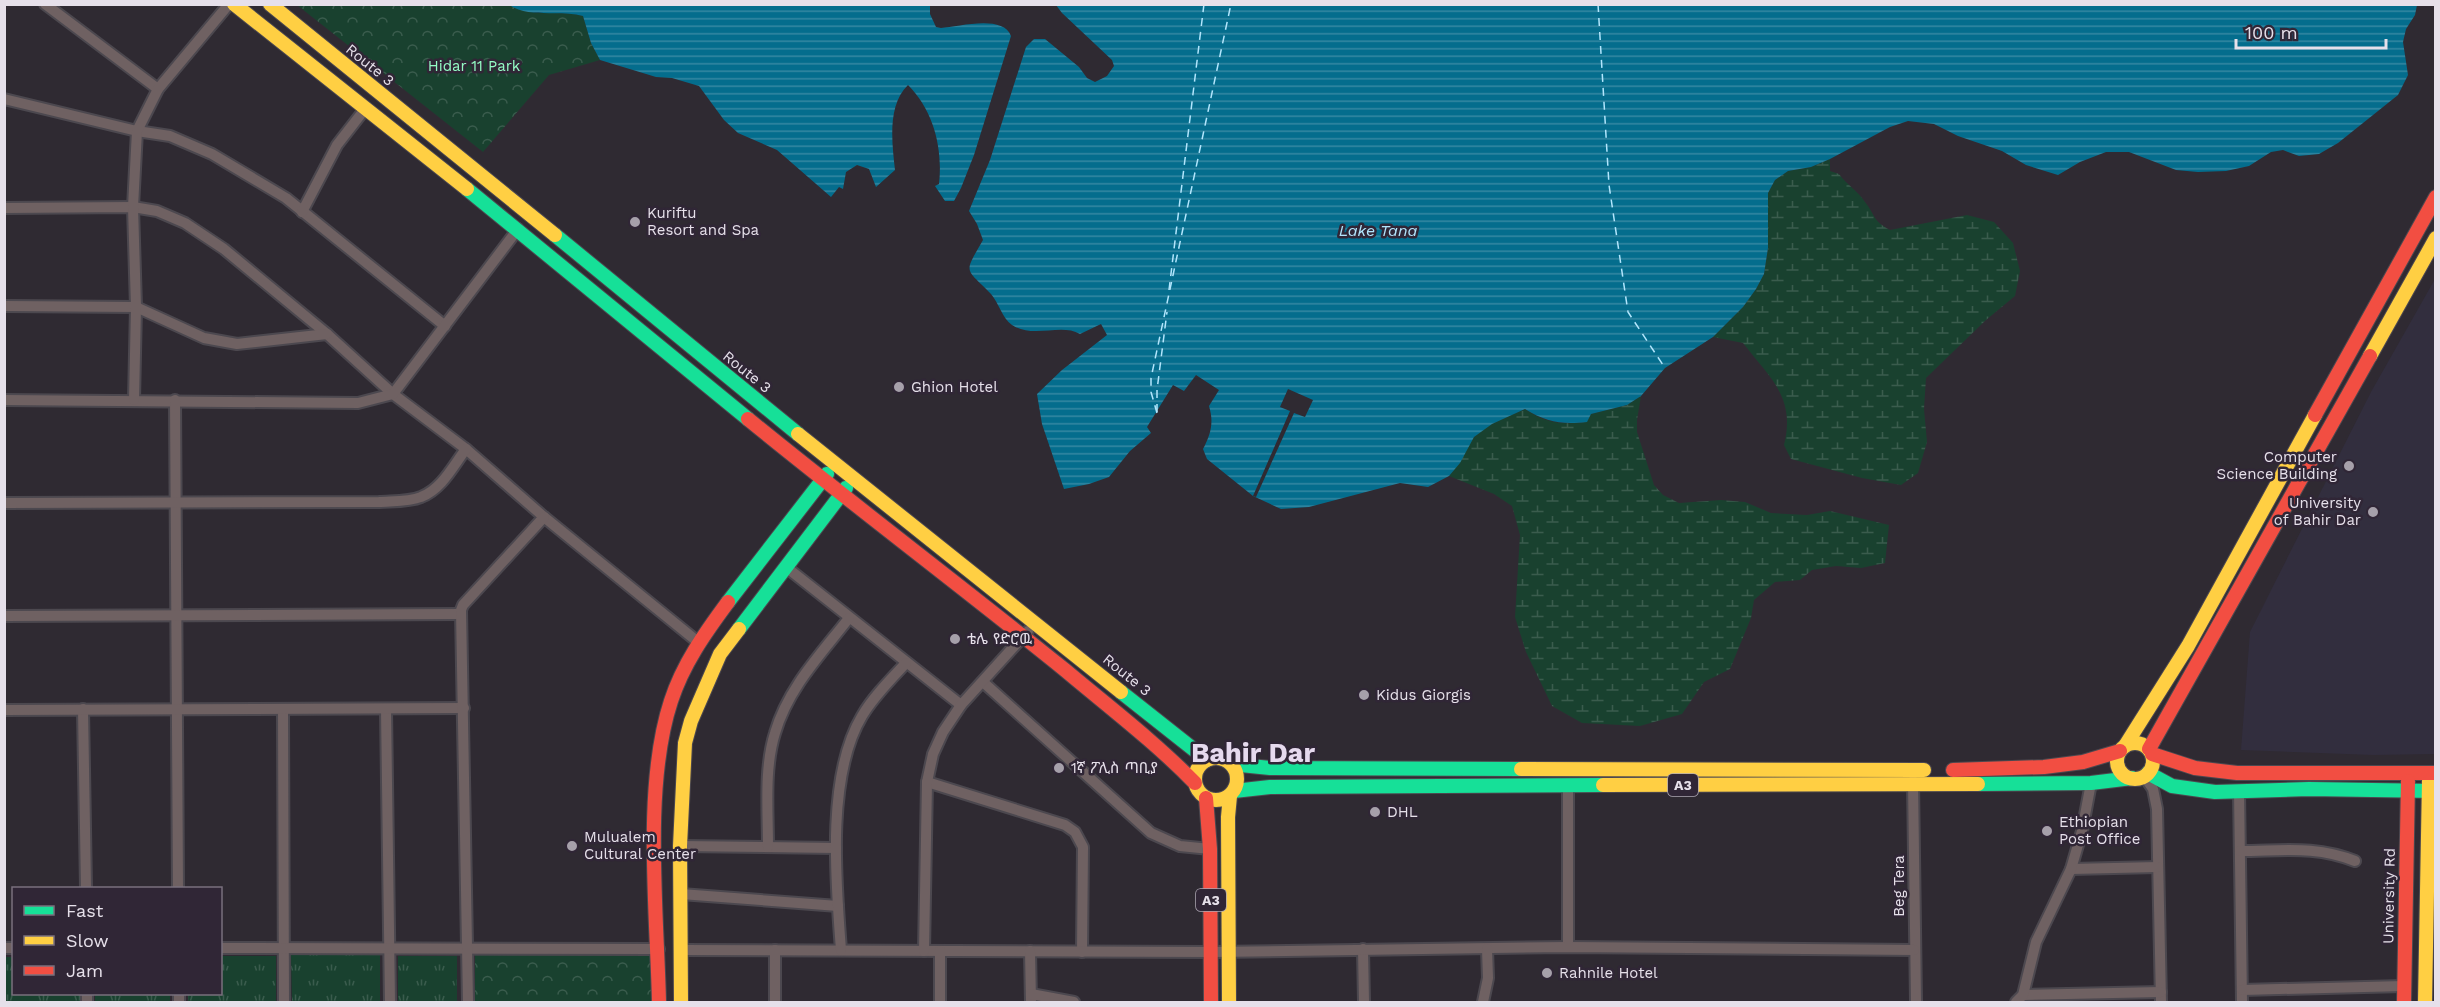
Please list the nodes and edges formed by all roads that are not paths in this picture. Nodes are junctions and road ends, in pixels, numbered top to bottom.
1 (45, 4) edge
2 (229, 4) edge
3 (234, 4) edge
4 (270, 4) edge
5 (357, 77) junction
6 (158, 89) junction
7 (346, 93) junction
8 (4, 99) edge
9 (365, 110) junction
10 (137, 131) junction
11 (506, 196) junction
12 (2436, 198) edge
13 (133, 207) junction
14 (4, 208) edge
15 (493, 210) junction
16 (302, 212) junction
17 (518, 229) junction
18 (2436, 238) edge
19 (611, 280) junction
20 (598, 296) junction
21 (4, 306) edge
22 (136, 307) junction
23 (445, 326) junction
24 (327, 334) junction
25 (393, 394) junction
26 (4, 400) edge
27 (134, 400) junction
28 (175, 400) junction
29 (466, 449) junction
30 (835, 464) junction
31 (854, 479) junction
32 (822, 480) junction
33 (841, 494) junction
34 (4, 503) edge
35 (175, 503) junction
36 (544, 517) junction
37 (767, 552) junction
38 (786, 567) junction
39 (460, 614) junction
40 (176, 615) junction
41 (4, 616) edge
42 (849, 618) junction
43 (1035, 622) junction
44 (1023, 636) junction
45 (698, 642) junction
46 (720, 654) junction
47 (906, 663) junction
48 (983, 682) junction
49 (961, 705) junction
50 (464, 708) junction
51 (83, 709) junction
52 (177, 709) junction
53 (283, 709) junction
54 (386, 709) junction
55 (4, 710) edge
56 (2123, 748) junction
57 (2151, 752) junction
58 (1207, 760) junction
59 (1231, 764) junction
60 (1334, 768) junction
61 (1552, 768) junction
62 (1612, 768) junction
63 (2236, 772) junction
64 (2408, 772) junction
65 (2432, 773) edge
66 (2141, 776) junction
67 (1913, 777) junction
68 (927, 782) junction
69 (1195, 783) junction
70 (2091, 783) junction
71 (1552, 785) junction
72 (1568, 785) junction
73 (1611, 785) junction
74 (1334, 787) junction
75 (2408, 790) junction
76 (2239, 791) junction
77 (2432, 791) edge
78 (1232, 794) junction
79 (1206, 798) junction
80 (657, 846) junction
81 (680, 846) junction
82 (768, 847) junction
83 (836, 848) junction
84 (1210, 849) junction
85 (2240, 851) junction
86 (2355, 861) dead end
87 (2158, 867) junction
88 (2071, 869) junction
89 (86, 887) edge
90 (178, 887) edge
91 (681, 894) junction
92 (838, 906) junction
93 (1568, 947) junction
94 (222, 948) edge
95 (285, 948) junction
96 (389, 949) junction
97 (467, 949) junction
98 (658, 949) junction
99 (1363, 949) junction
100 (1487, 949) junction
101 (682, 950) junction
102 (775, 950) junction
103 (841, 950) junction
104 (1914, 950) junction
105 (924, 951) junction
106 (940, 951) junction
107 (1030, 951) junction
108 (1082, 952) junction
109 (1212, 952) junction
110 (1230, 952) junction
111 (2404, 986) junction
112 (2242, 990) junction
113 (2161, 997) edge
114 (1031, 998) edge
115 (2020, 999) edge
116 (2049, 999) edge
117 (284, 1002) edge
118 (390, 1002) edge
119 (468, 1002) edge
120 (659, 1002) edge
121 (681, 1002) edge
122 (775, 1002) edge
123 (940, 1002) edge
124 (1074, 1002) edge
125 (1211, 1002) edge
126 (1229, 1002) edge
127 (1364, 1002) edge
128 (1483, 1002) edge
129 (1916, 1002) edge
130 (2242, 1002) edge
131 (2404, 1002) edge
132 (2425, 1002) edge

1 - 6 street
2 - 6 street
3 - 7 main road
4 - 5 main road, Route 3
5 - 7 main road
5 - 11 main road, Route 3
6 - 10 street
7 - 9 main road
8 - 10 street
9 - 15 main road
9 - 16 street
10 - 13 street
10 - 16 street
11 - 15 main road
11 - 19 main road, Route 3
12 - 56 main road
13 - 14 street
13 - 22 street
13 - 24 street
15 - 17 main road
16 - 23 street
17 - 20 main road
17 - 23 street
18 - 57 main road
19 - 20 main road
19 - 30 main road, Route 3
20 - 32 main road
21 - 22 street
22 - 24 street
22 - 27 street
23 - 25 street
24 - 25 street
25 - 28 street
25 - 29 street
26 - 27 street
27 - 28 street
28 - 35 street
29 - 35 street
29 - 36 street
30 - 31 main road, Route 3
30 - 32 main road
31 - 33 main road
31 - 43 main road, Route 3
32 - 33 main road
32 - 37 main road
33 - 38 main road
33 - 44 main road
34 - 35 street
35 - 40 street
36 - 39 street
36 - 45 street
37 - 38 main road
37 - 45 main road
38 - 42 street
38 - 46 main road
39 - 40 street
39 - 50 street
40 - 41 street
40 - 52 street
42 - 47 street
42 - 82 street
43 - 44 street
43 - 58 main road, Route 3
44 - 48 street
44 - 69 main road
45 - 46 main road
45 - 80 main road
46 - 81 main road
47 - 49 street
47 - 83 street
48 - 49 street
48 - 84 street
49 - 68 street
50 - 54 street
50 - 97 street
51 - 52 street
51 - 55 street
51 - 89 street
52 - 53 street
52 - 90 street
53 - 54 street
53 - 95 street
54 - 96 street
56 - 57 main road, A3
56 - 66 main road
56 - 67 main road, A3
57 - 63 main road
57 - 66 main road
58 - 59 main road, A3
58 - 69 main road
59 - 60 main road, A3
59 - 78 main road, A3
60 - 61 main road, A3
60 - 74 main road
61 - 62 main road, A3
61 - 71 main road
62 - 67 main road, A3
62 - 73 main road
63 - 64 main road
63 - 76 main road
64 - 65 main road
64 - 75 main road, University Rd
65 - 77 main road
66 - 70 main road, A3
66 - 76 main road
66 - 87 street
67 - 70 main road, A3
67 - 73 main road, A3
67 - 104 street, Beg Tera
68 - 105 street
68 - 108 street
69 - 79 main road
70 - 88 street
71 - 72 main road, A3
71 - 74 main road, A3
72 - 73 main road, A3
72 - 93 street
74 - 78 main road, A3
75 - 76 main road
75 - 77 main road
75 - 111 main road, University Rd
76 - 85 street
77 - 132 main road
78 - 79 main road, A3
78 - 110 main road, A3
79 - 84 main road, A3
80 - 81 main road
80 - 98 main road
81 - 82 street
81 - 91 main road
82 - 83 street
83 - 92 street
84 - 109 main road, A3
85 - 86 street
85 - 112 street
87 - 88 street
87 - 113 street
88 - 115 street
91 - 92 street
91 - 101 main road
92 - 103 street
93 - 100 street
93 - 104 street
94 - 95 street
95 - 96 street
95 - 117 street
96 - 97 street
96 - 118 street
97 - 98 street
97 - 119 street
98 - 101 main road
98 - 120 main road
99 - 100 street
99 - 110 street
99 - 127 street
100 - 128 street
101 - 102 street
101 - 121 main road
102 - 103 street
102 - 122 street
103 - 105 street
104 - 129 street, Beg Tera
105 - 106 street
106 - 107 street
106 - 123 street
107 - 108 street
107 - 114 street
108 - 109 street
109 - 110 street
109 - 125 main road, A3
110 - 126 main road, A3
111 - 112 street
111 - 131 main road, University Rd
112 - 130 street
113 - 116 street
114 - 124 street
115 - 116 street

